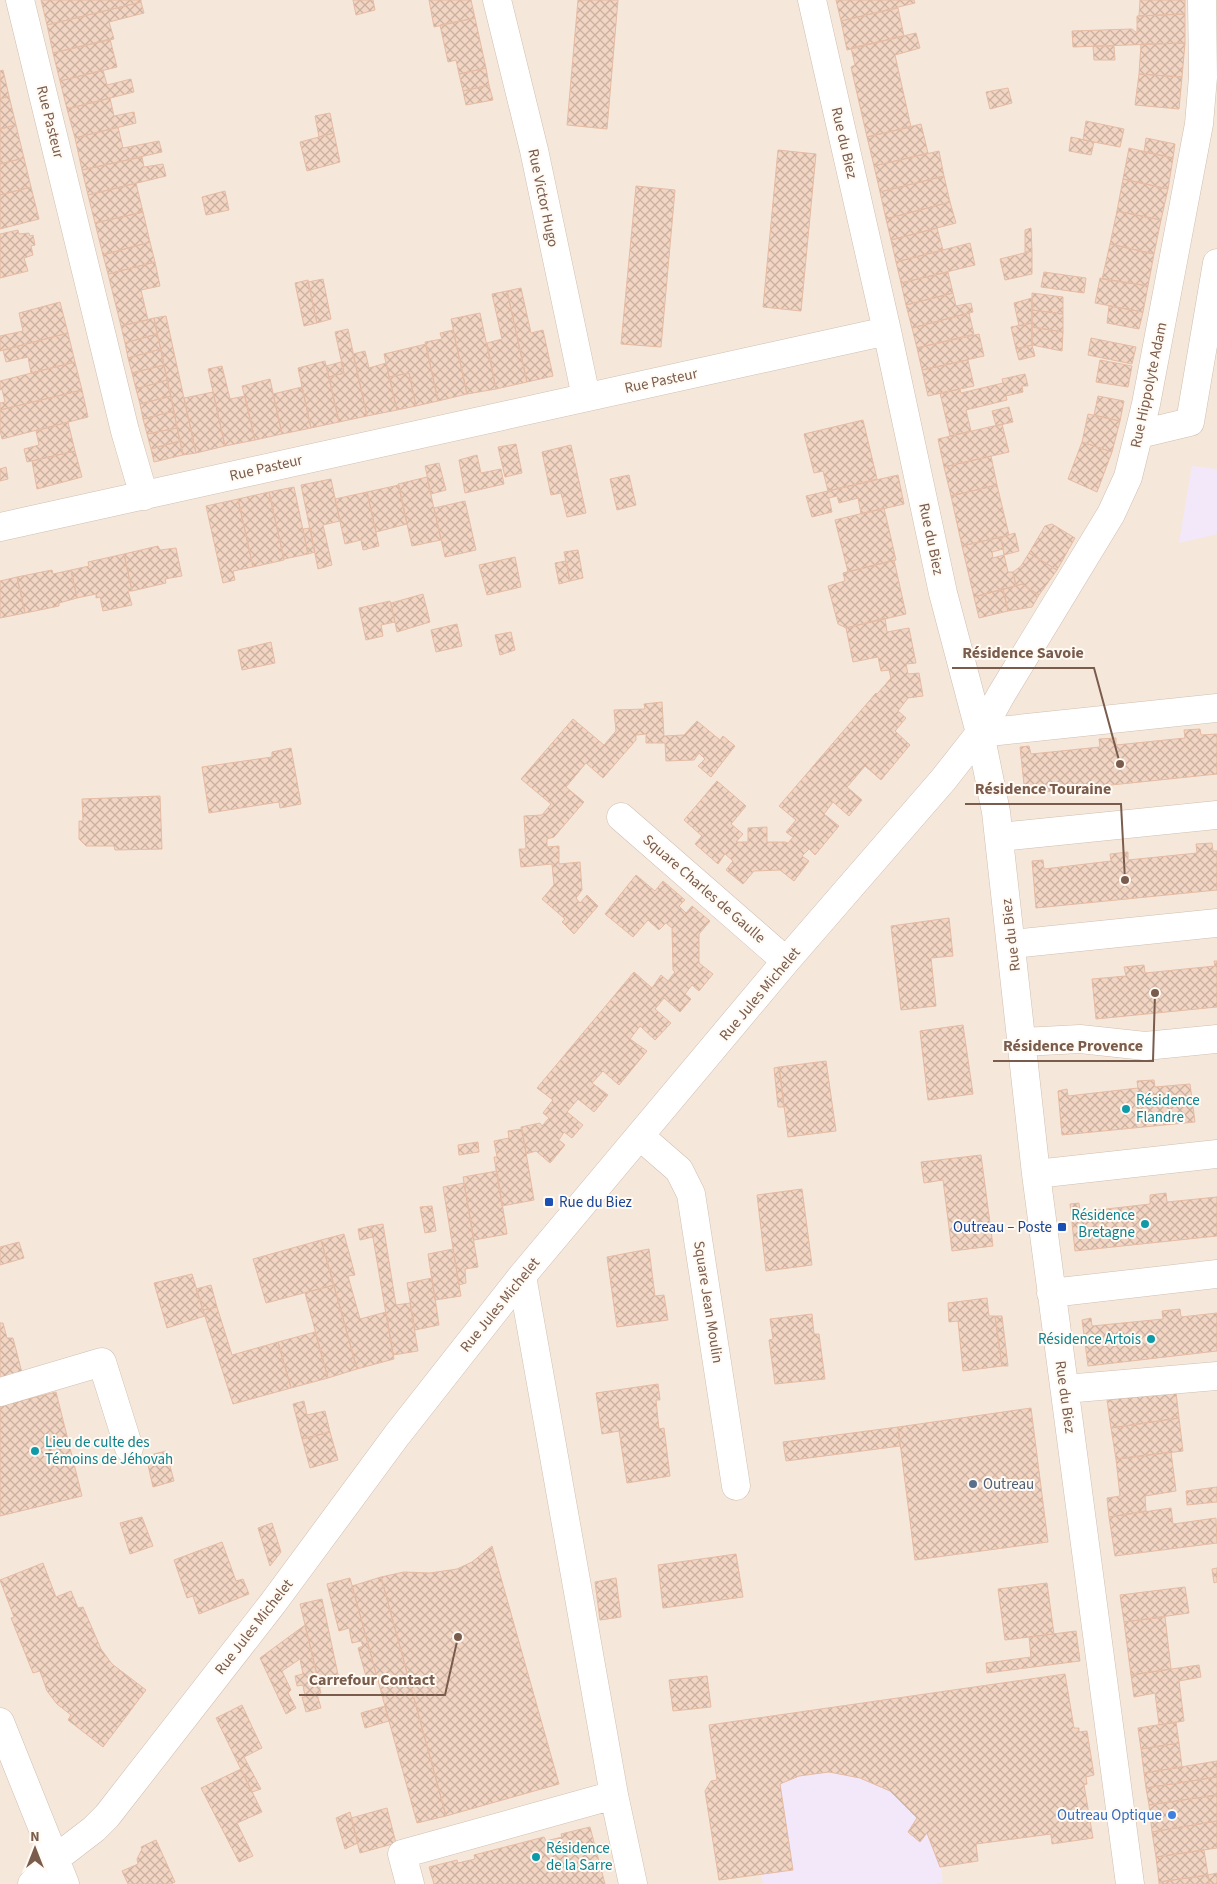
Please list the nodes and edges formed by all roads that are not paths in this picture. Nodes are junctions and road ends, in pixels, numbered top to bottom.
1 (20, 0) edge
2 (498, 0) edge
3 (812, 0) edge
4 (1202, 0) edge
5 (1210, 85) edge
6 (1217, 263) edge
7 (887, 331) junction
8 (586, 397) junction
9 (1140, 434) junction
10 (144, 496) junction
11 (0, 526) edge
12 (1217, 708) edge
13 (980, 733) junction
14 (1217, 816) edge
15 (621, 817) dead end
16 (1000, 838) junction
17 (1217, 923) edge
18 (1012, 944) junction
19 (786, 961) junction
20 (1217, 1039) edge
21 (1023, 1042) junction
22 (640, 1137) junction
23 (1217, 1154) edge
24 (1036, 1174) junction
25 (1217, 1274) edge
26 (522, 1276) junction
27 (1051, 1293) junction
28 (1217, 1376) edge
29 (1065, 1389) junction
30 (0, 1392) edge
31 (129, 1448) dead end
32 (736, 1486) dead end
33 (0, 1722) edge
34 (614, 1795) junction
35 (54, 1858) junction
36 (32, 1884) edge
37 (66, 1884) edge
38 (410, 1884) edge
39 (633, 1884) edge
40 (1130, 1884) edge

1 - 10 street, Rue Pasteur
2 - 8 street, Rue Victor Hugo
3 - 7 street, Rue du Biez
4 - 5 street, Rue Hippolyte Adam
5 - 9 street, Rue Hippolyte Adam
6 - 9 street
7 - 8 street, Rue Pasteur
7 - 13 street, Rue du Biez
8 - 10 street, Rue Pasteur
9 - 13 street, Rue Hippolyte Adam
10 - 11 street
12 - 13 street
13 - 16 street, Rue du Biez
13 - 19 street, Rue Jules Michelet
14 - 16 street
15 - 19 street, Square Charles de Gaulle
16 - 18 street, Rue du Biez
17 - 18 street
18 - 21 street, Rue du Biez
19 - 22 street, Rue Jules Michelet
20 - 21 street
21 - 24 street, Rue du Biez
22 - 26 street, Rue Jules Michelet
22 - 32 street, Square Jean Moulin
23 - 24 street
24 - 27 street, Rue du Biez
25 - 27 street
26 - 34 street
26 - 35 street, Rue Jules Michelet
27 - 29 street, Rue du Biez
28 - 29 street
29 - 40 street, Rue du Biez
30 - 31 street
33 - 35 street
34 - 38 street
34 - 39 street
35 - 36 street, Rue Jules Michelet
35 - 37 street

